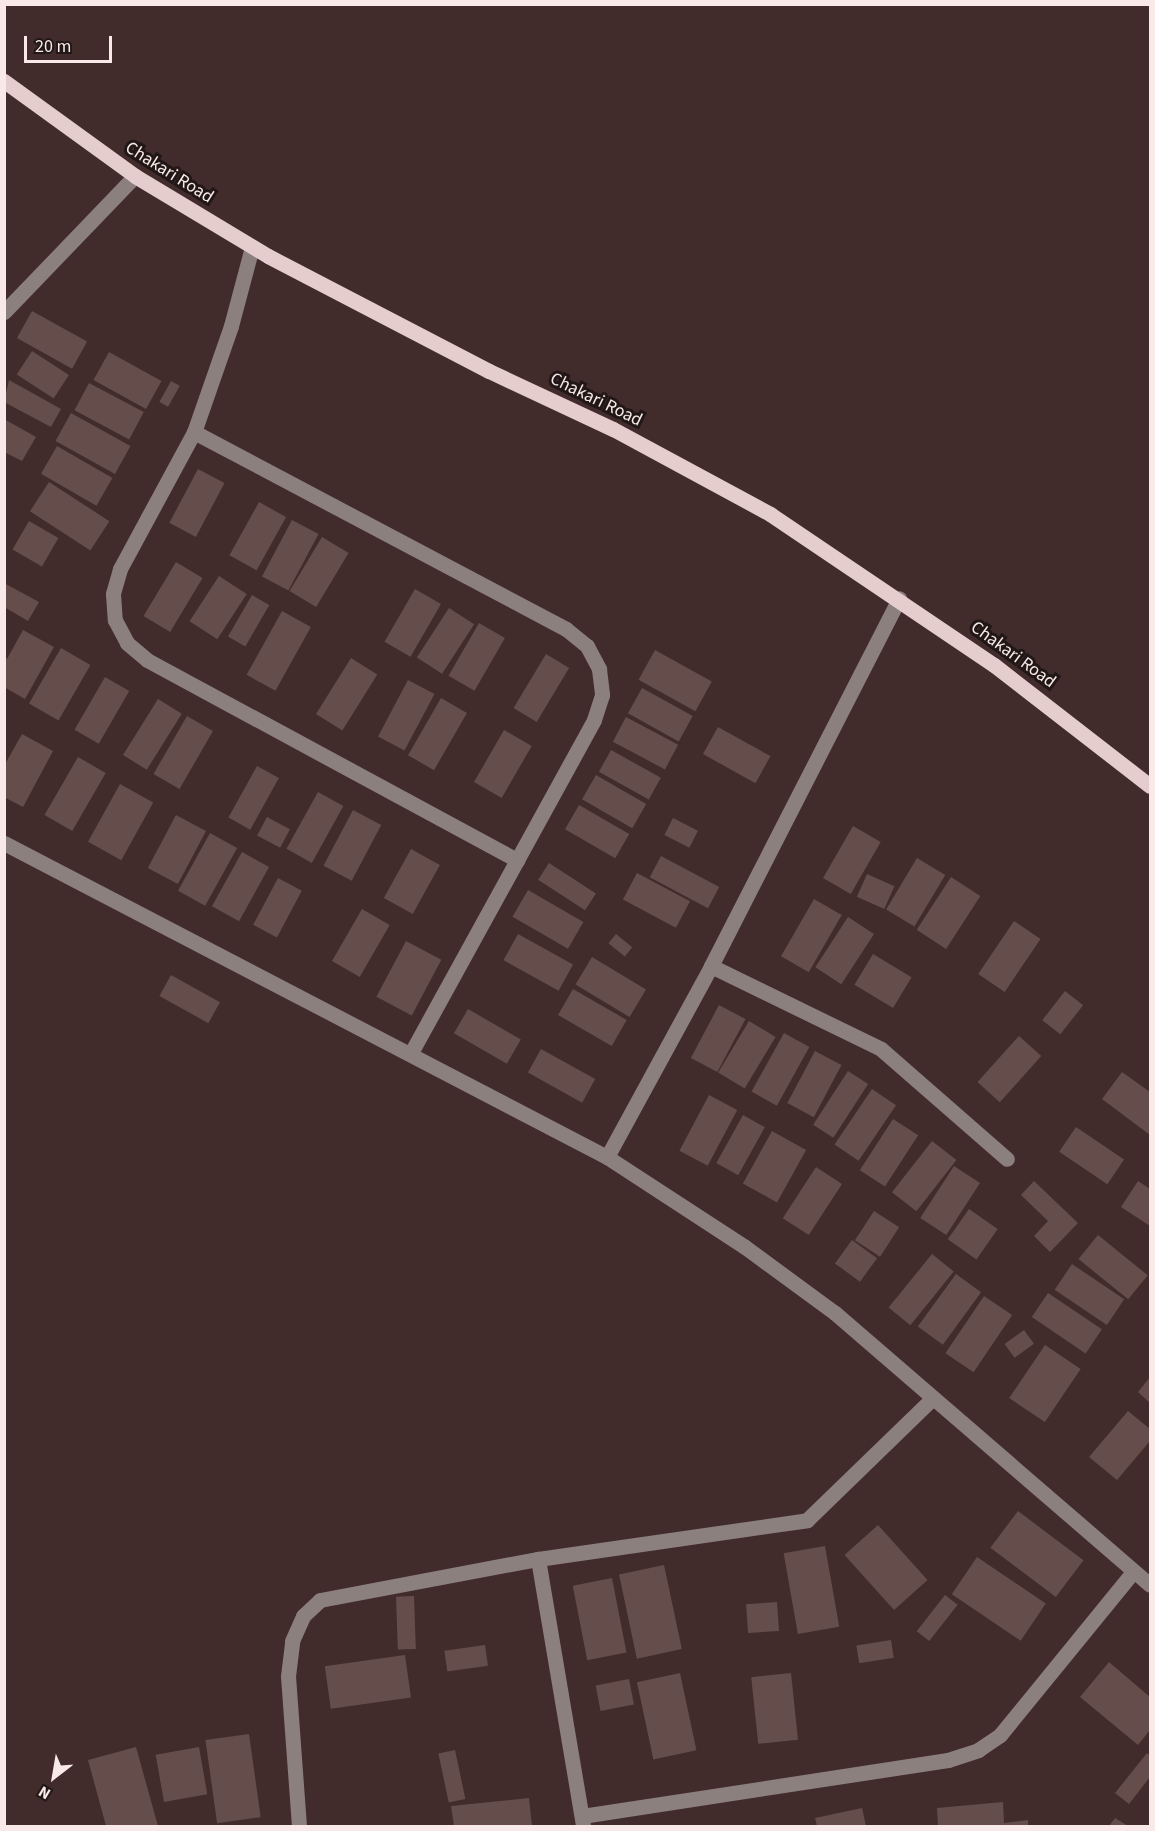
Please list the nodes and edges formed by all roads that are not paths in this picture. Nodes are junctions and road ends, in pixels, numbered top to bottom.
1 (4, 81) edge
2 (135, 176) junction
3 (252, 247) junction
4 (4, 312) edge
5 (194, 432) junction
6 (899, 598) junction
7 (1150, 786) edge
8 (4, 843) edge
9 (517, 860) junction
10 (711, 966) junction
11 (411, 1053) junction
12 (607, 1157) junction
13 (1007, 1159) dead end
14 (933, 1398) junction
15 (538, 1558) junction
16 (1133, 1572) junction
17 (1150, 1585) edge
18 (582, 1821) edge
19 (299, 1827) edge

1 - 2 main road, Chakari Road
2 - 3 main road, Chakari Road
2 - 4 street
3 - 5 street
3 - 6 main road, Chakari Road
5 - 9 street
5 - 9 street
6 - 7 main road, Chakari Road
6 - 10 street
8 - 11 street
9 - 11 street
10 - 12 street
10 - 13 street
11 - 12 street
12 - 14 street
14 - 15 street
14 - 16 street
15 - 18 street
15 - 19 street
16 - 17 street
16 - 18 street

